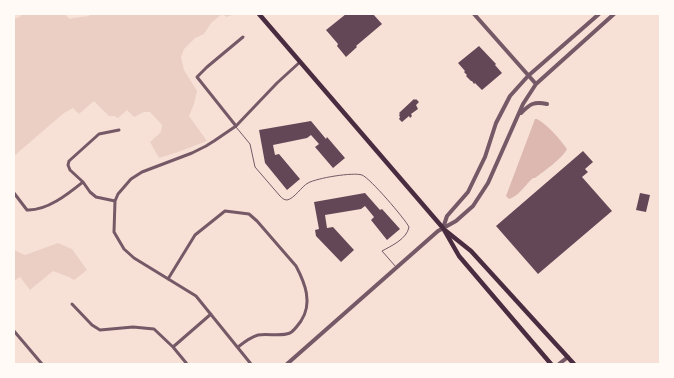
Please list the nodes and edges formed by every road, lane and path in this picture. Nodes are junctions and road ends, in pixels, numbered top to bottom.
1 (259, 14) edge
2 (474, 14) edge
3 (599, 14) edge
4 (614, 14) edge
5 (243, 37) dead end
6 (300, 62) junction
7 (528, 76) junction
8 (536, 84) junction
9 (547, 104) dead end
10 (517, 116) junction
11 (236, 126) junction
12 (119, 130) dead end
13 (83, 182) junction
14 (14, 194) edge
15 (115, 201) junction
16 (442, 228) junction
17 (396, 268) junction
18 (168, 279) junction
19 (72, 304) dead end
20 (211, 314) junction
21 (14, 331) edge
22 (173, 347) junction
23 (238, 347) junction
24 (568, 357) junction
25 (42, 364) edge
26 (187, 364) edge
27 (252, 364) edge
28 (287, 364) edge
29 (552, 364) edge
30 (559, 364) edge
31 (574, 364) edge

1 - 6 main road
2 - 7 street
3 - 7 street
4 - 8 street
5 - 11 street
6 - 11 street
6 - 16 main road
7 - 8 street
7 - 16 street
8 - 10 street
9 - 10 street
10 - 16 street
11 - 15 street
11 - 17 lane
12 - 13 street
13 - 14 street
13 - 15 street
15 - 18 street
16 - 17 street
16 - 24 main road
16 - 29 main road
17 - 28 street
18 - 20 street
18 - 23 street
19 - 22 street
20 - 22 street
20 - 23 street
21 - 25 street
22 - 26 street
23 - 27 street
24 - 30 street
24 - 31 main road

